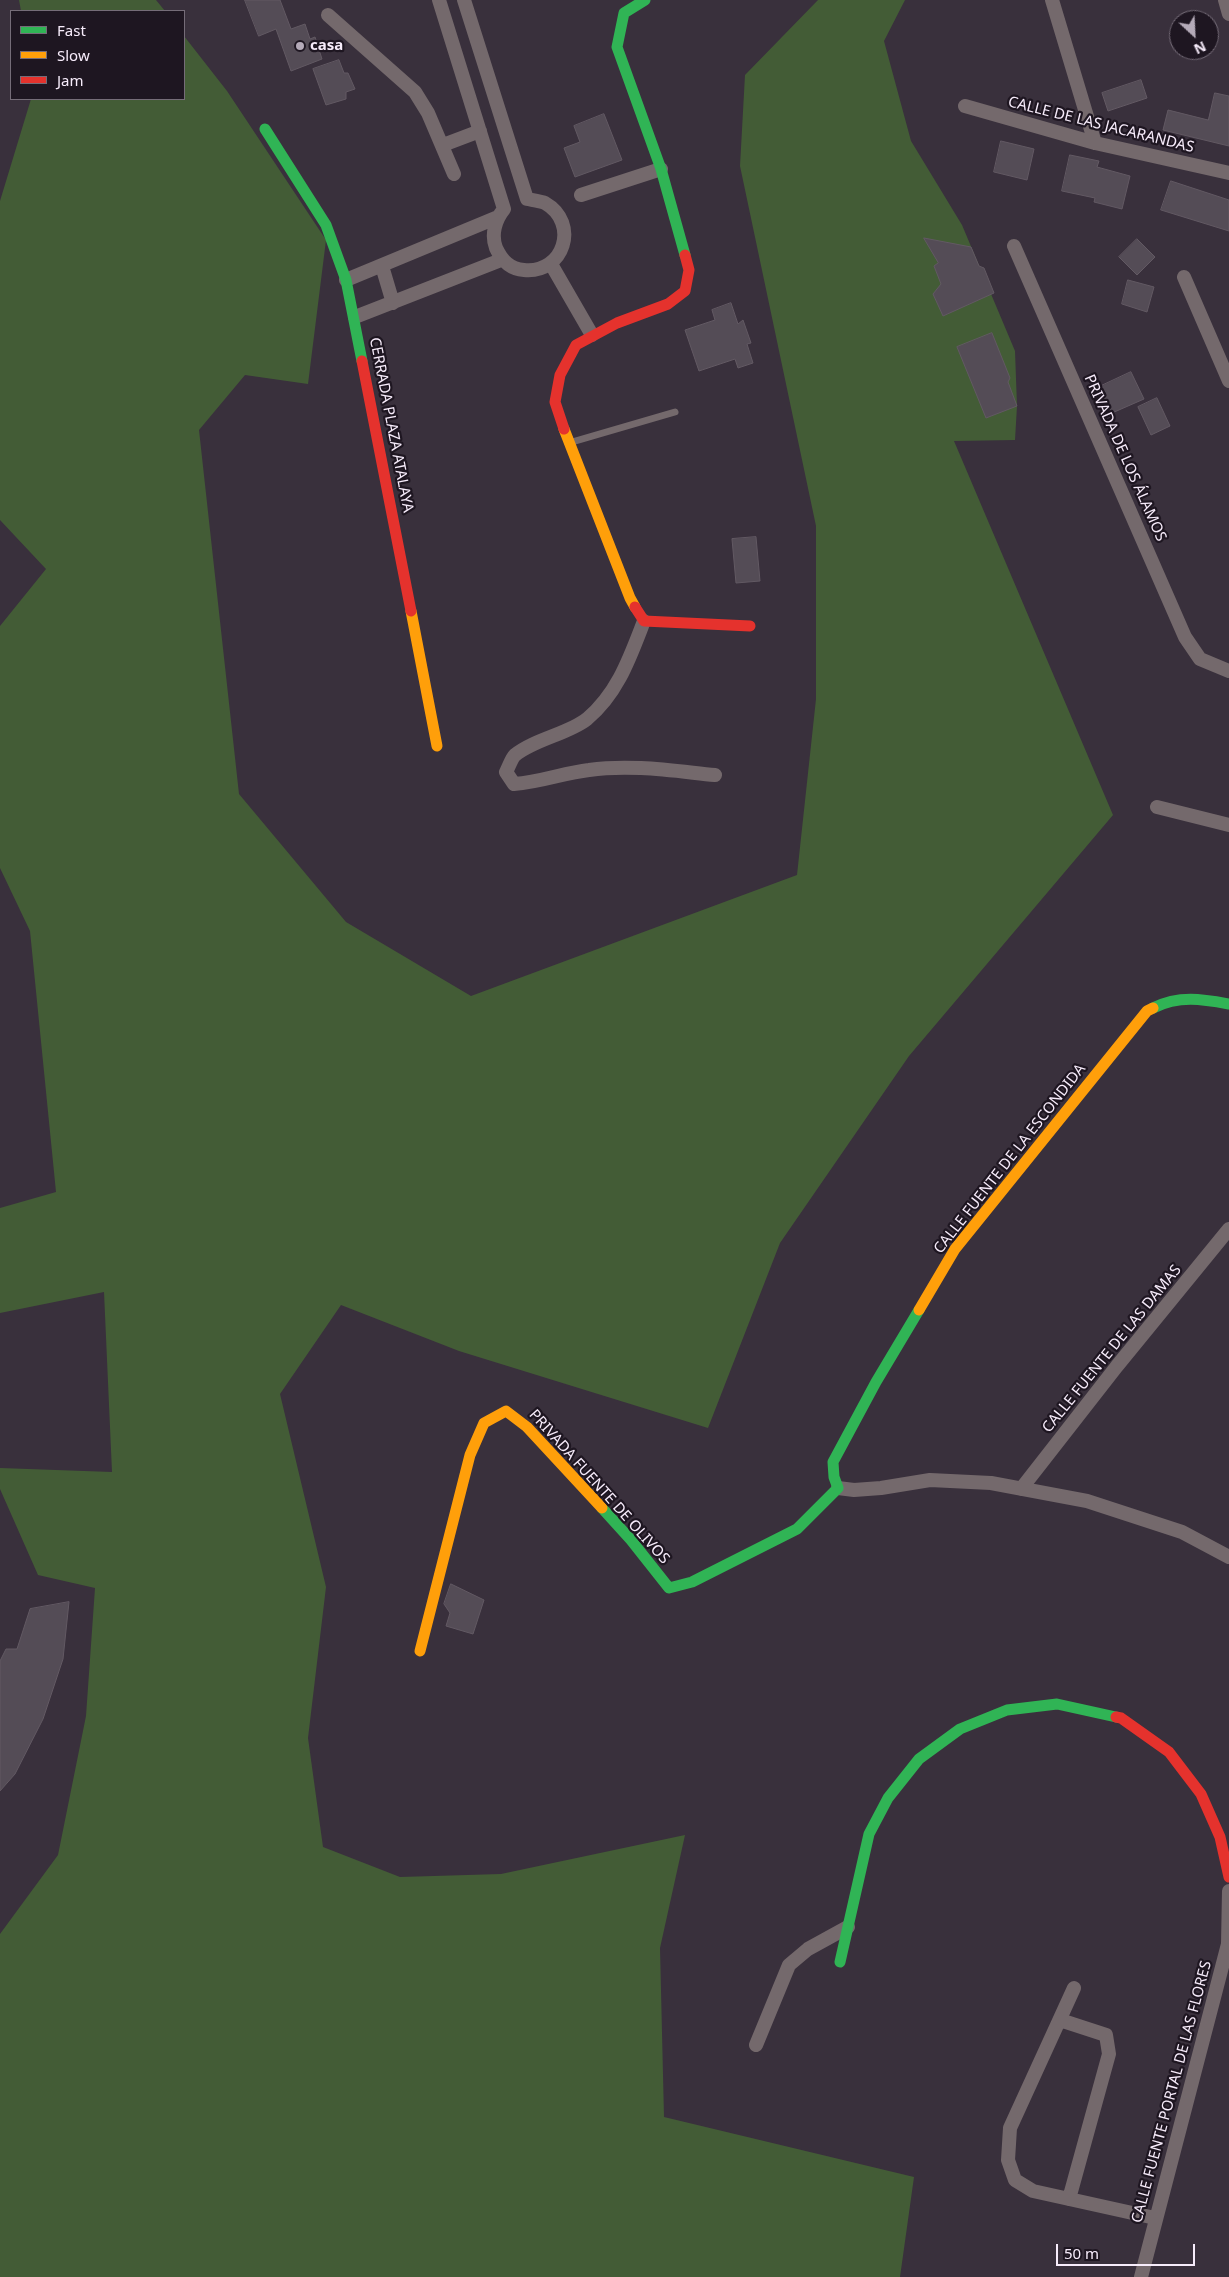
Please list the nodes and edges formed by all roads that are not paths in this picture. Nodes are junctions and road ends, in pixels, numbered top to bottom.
1 (439, 0) edge
2 (464, 0) edge
3 (645, 0) edge
4 (1052, 0) edge
5 (1224, 0) edge
6 (1229, 14) edge
7 (328, 15) dead end
8 (965, 106) dead end
9 (265, 129) dead end
10 (480, 130) junction
11 (1095, 143) junction
12 (443, 145) junction
13 (661, 169) junction
14 (1229, 173) edge
15 (454, 174) dead end
16 (581, 195) dead end
17 (498, 217) junction
18 (1014, 246) dead end
19 (501, 260) junction
20 (551, 264) junction
21 (382, 266) junction
22 (1184, 277) dead end
23 (346, 280) junction
24 (393, 303) junction
25 (355, 317) junction
26 (592, 335) junction
27 (1229, 381) edge
28 (675, 412) dead end
29 (569, 442) junction
30 (644, 621) junction
31 (750, 626) dead end
32 (1225, 670) edge
33 (437, 746) dead end
34 (715, 775) dead end
35 (1157, 807) dead end
36 (1229, 825) edge
37 (1229, 1004) edge
38 (1229, 1229) edge
39 (838, 1488) junction
40 (1021, 1489) junction
41 (1229, 1556) edge
42 (420, 1651) dead end
43 (1229, 1877) edge
44 (1229, 1891) edge
45 (848, 1927) junction
46 (1228, 1944) edge
47 (840, 1962) dead end
48 (1074, 1988) dead end
49 (1060, 2020) junction
50 (756, 2045) dead end
51 (1069, 2199) junction
52 (1155, 2218) junction
53 (1141, 2277) edge

1 - 10 street
2 - 20 street
3 - 13 street
4 - 11 street
5 - 6 street
7 - 12 street
8 - 11 street, CALLE DE LAS JACARANDAS
9 - 23 street, CERRADA PLAZA ATALAYA
10 - 12 street
10 - 17 street
11 - 14 street, CALLE DE LAS JACARANDAS
12 - 15 street
13 - 16 street
13 - 26 street
17 - 19 street
17 - 21 street
18 - 32 street, PRIVADA DE LOS ÁLAMOS
19 - 20 street
19 - 24 street
20 - 26 street
21 - 23 street
21 - 24 street
22 - 27 street
23 - 25 street, CERRADA PLAZA ATALAYA
24 - 25 street
25 - 33 street, CERRADA PLAZA ATALAYA
26 - 29 street
28 - 29 lane
29 - 30 street
30 - 31 street
30 - 34 street
35 - 36 street
37 - 39 street, CALLE FUENTE DE LA ESCONDIDA
38 - 40 street, CALLE FUENTE DE LAS DAMAS
39 - 40 street
39 - 42 street, PRIVADA FUENTE DE OLIVOS
40 - 41 street
43 - 45 street
44 - 46 street, CALLE FUENTE PORTAL DE LAS FLORES
45 - 47 street
45 - 50 street
46 - 52 street, CALLE FUENTE PORTAL DE LAS FLORES
48 - 49 street
49 - 51 street
49 - 51 street
51 - 52 street
52 - 53 street, CALLE FUENTE PORTAL DE LAS FLORES

